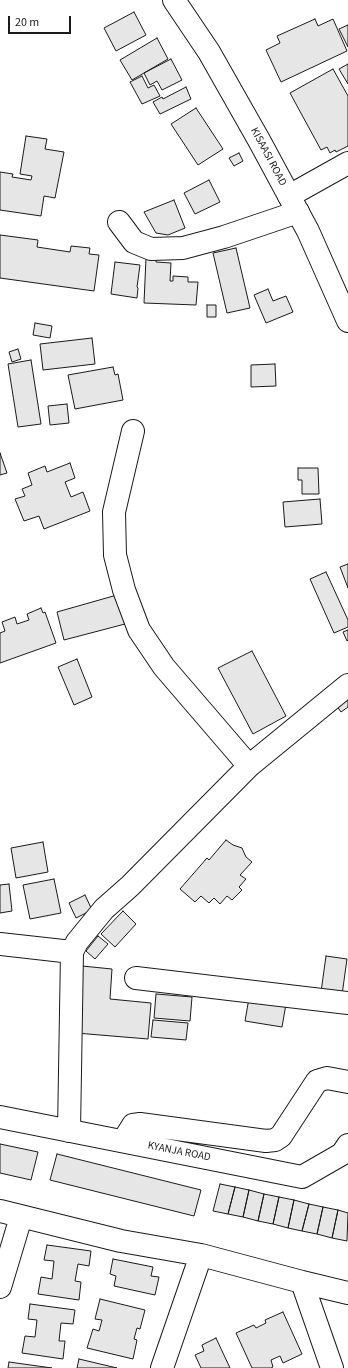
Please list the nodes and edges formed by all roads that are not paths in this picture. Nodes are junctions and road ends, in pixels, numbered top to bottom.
1 (174, 0) edge
2 (348, 163) edge
3 (293, 204) junction
4 (119, 222) dead end
5 (348, 321) edge
6 (132, 431) dead end
7 (348, 685) edge
8 (249, 766) junction
9 (0, 944) edge
10 (72, 952) junction
11 (136, 978) dead end
12 (348, 1003) edge
13 (348, 1082) edge
14 (0, 1117) edge
15 (70, 1131) junction
16 (123, 1141) junction
17 (348, 1146) edge
18 (0, 1211) edge
19 (21, 1217) junction
20 (201, 1255) junction
21 (302, 1282) junction
22 (0, 1287) edge
23 (348, 1293) edge
24 (162, 1368) edge
25 (332, 1368) edge

1 - 3 street, KISAASI ROAD
2 - 3 street
3 - 4 street
3 - 5 street, KISAASI ROAD
6 - 8 street
7 - 8 street
8 - 10 street
9 - 10 street
10 - 15 street
11 - 12 street
13 - 16 street
14 - 15 street, KYANJA ROAD
15 - 16 street, KYANJA ROAD
16 - 17 street, KYANJA ROAD
18 - 19 street
19 - 20 street
19 - 22 street
20 - 21 street
20 - 24 street
21 - 23 street
21 - 25 street

